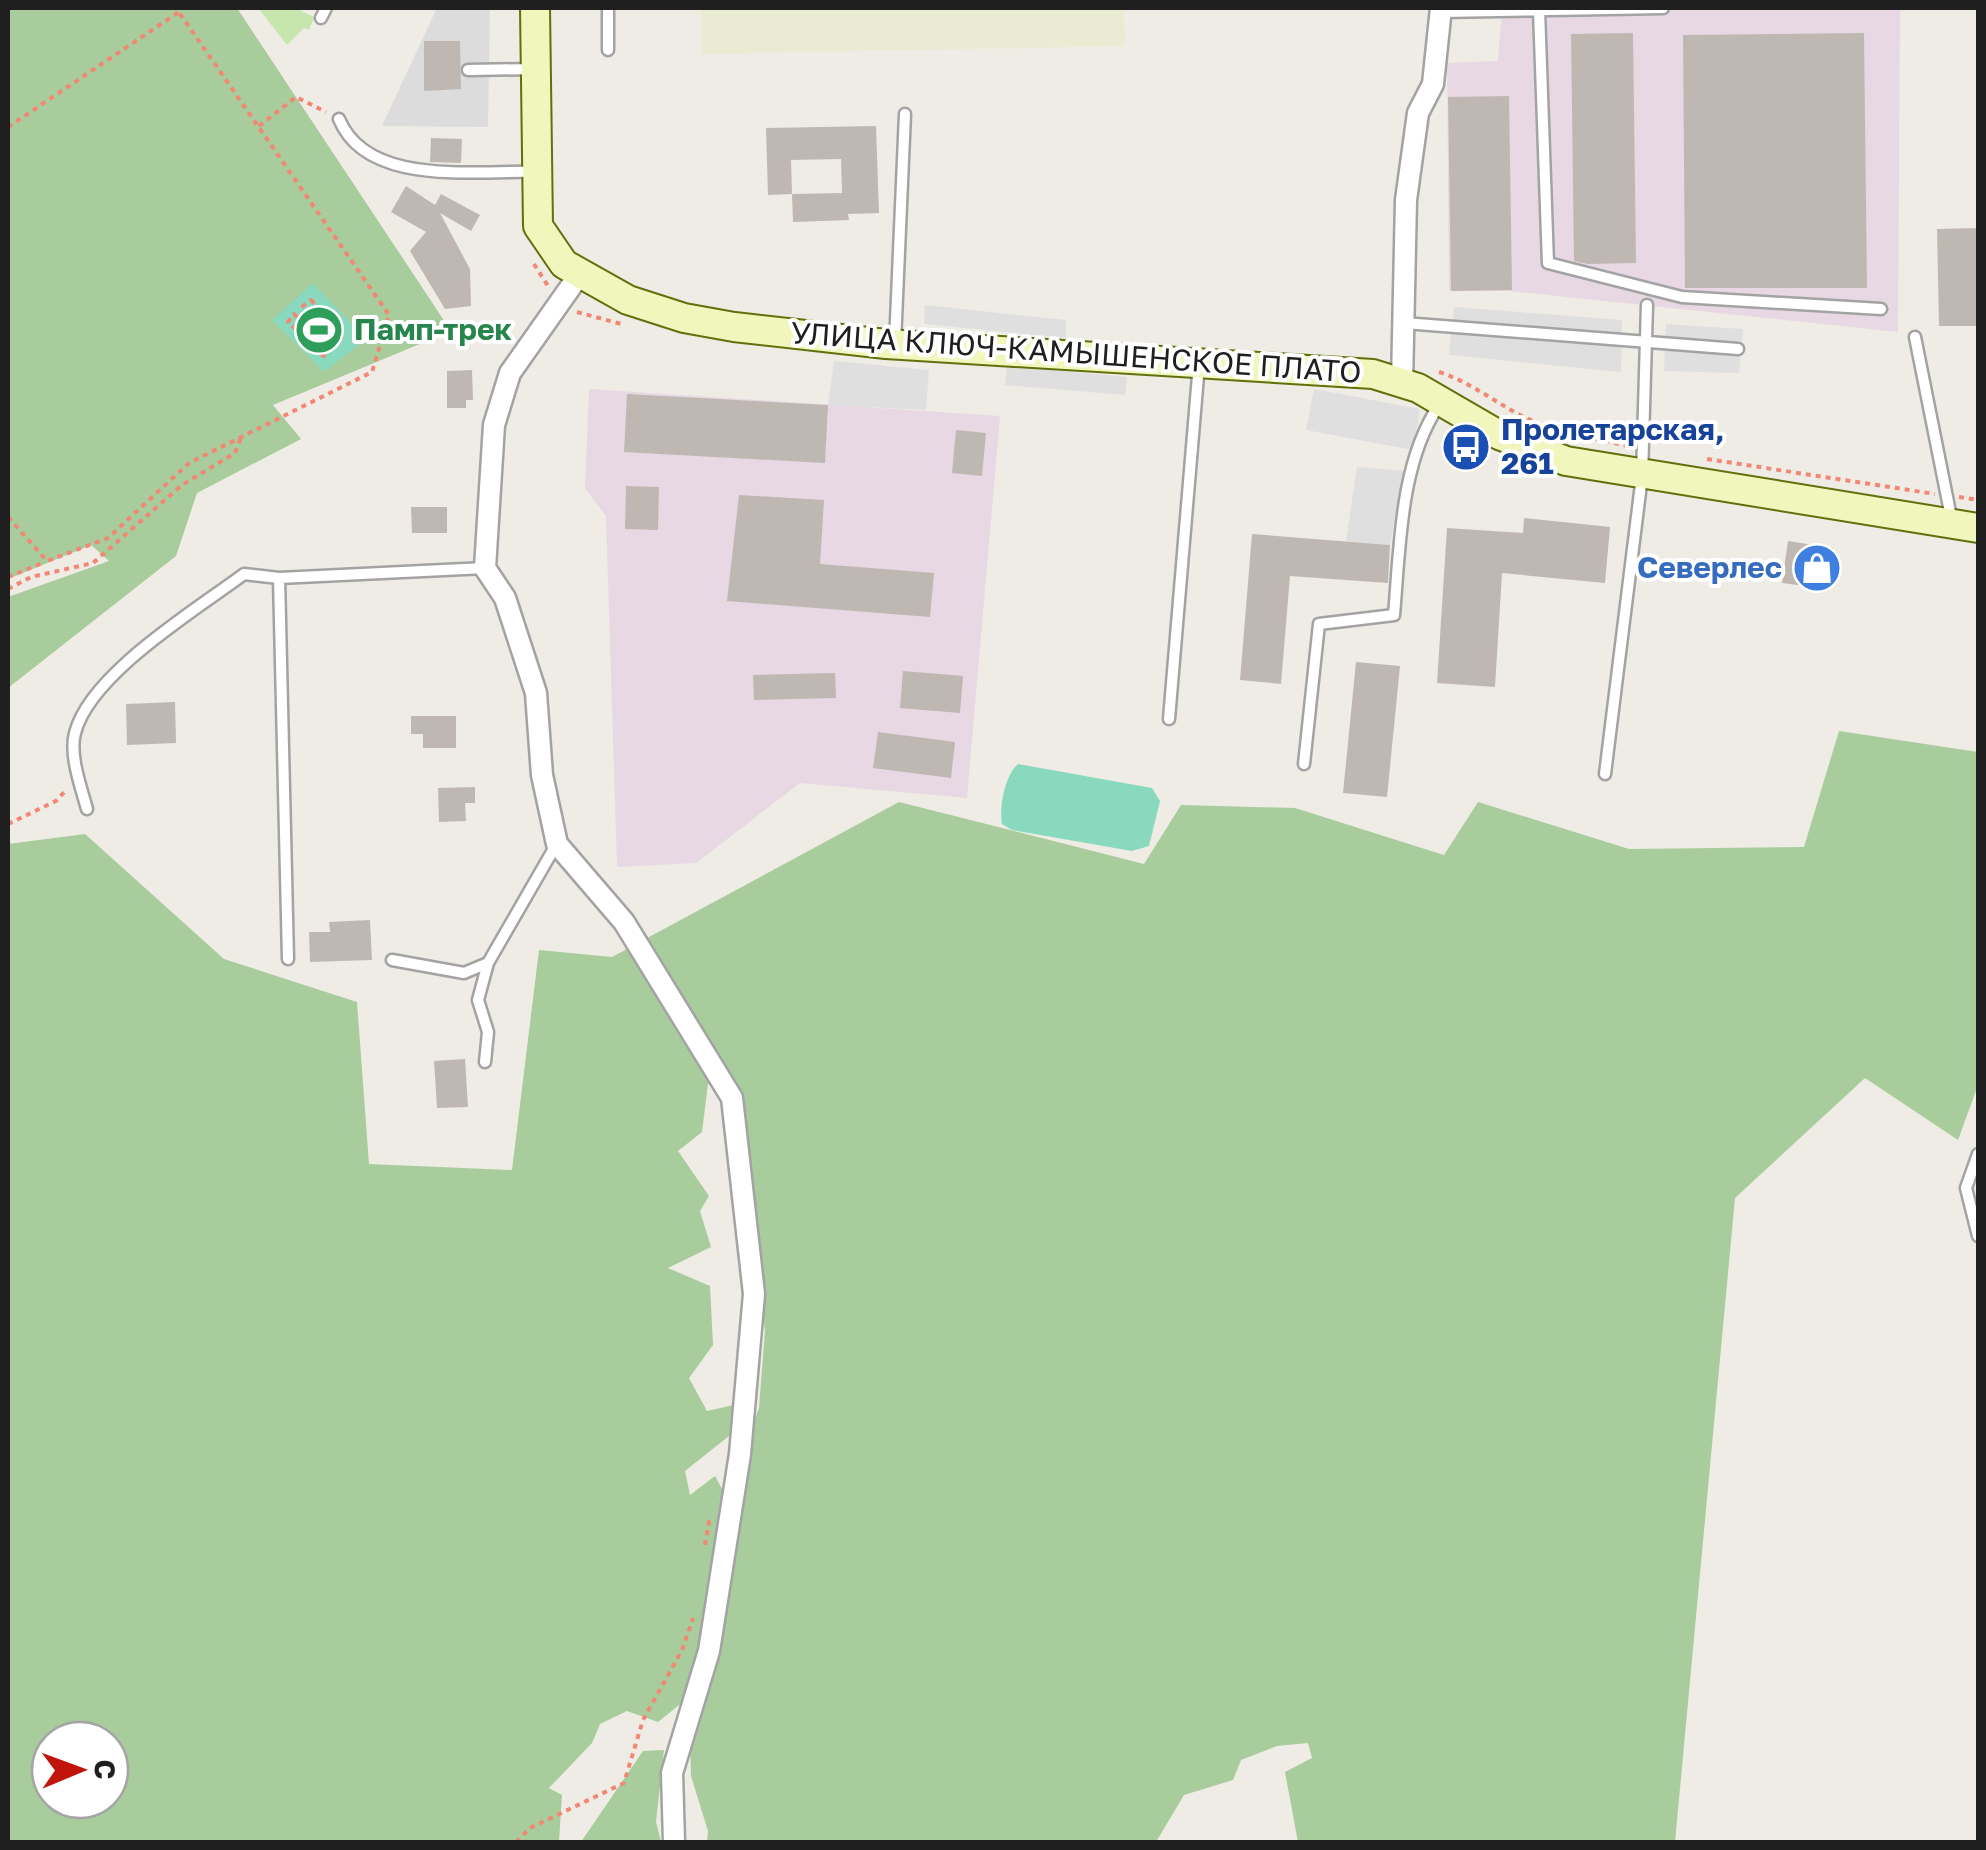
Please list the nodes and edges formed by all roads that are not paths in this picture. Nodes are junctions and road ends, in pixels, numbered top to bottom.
1 (535, 8) edge
2 (608, 8) edge
3 (1570, 8) edge
4 (1663, 8) edge
5 (1440, 10) edge
6 (1539, 10) junction
7 (608, 50) dead end
8 (468, 70) dead end
9 (536, 70) junction
10 (905, 114) dead end
11 (338, 119) road end
12 (535, 172) junction
13 (579, 275) junction
14 (1647, 305) dead end
15 (1881, 309) dead end
16 (1404, 324) junction
17 (1915, 337) dead end
18 (1645, 342) junction
19 (896, 344) junction
20 (1738, 348) dead end
21 (1199, 364) junction
22 (1402, 383) junction
23 (1442, 400) junction
24 (1642, 476) junction
25 (1966, 526) edge
26 (484, 568) junction
27 (279, 578) junction
28 (1169, 719) dead end
29 (1304, 764) dead end
30 (1605, 774) dead end
31 (87, 809) dead end
32 (556, 844) junction
33 (288, 959) dead end
34 (392, 960) dead end
35 (488, 963) junction
36 (485, 1062) dead end
37 (1978, 1154) edge
38 (1978, 1236) edge
39 (674, 1842) edge

1 - 9 main road, УЛИЦА КЛЮЧ-КАМЫШЕНСКОЕ ПЛАТО
2 - 7 lane
3 - 4 lane
3 - 6 lane
5 - 6 lane
5 - 16 street
6 - 15 lane
8 - 9 lane
9 - 12 main road, УЛИЦА КЛЮЧ-КАМЫШЕНСКОЕ ПЛАТО
10 - 19 lane
11 - 12 lane
12 - 13 main road, УЛИЦА КЛЮЧ-КАМЫШЕНСКОЕ ПЛАТО
13 - 19 main road, УЛИЦА КЛЮЧ-КАМЫШЕНСКОЕ ПЛАТО
13 - 26 street
14 - 18 lane
16 - 18 lane
16 - 22 street
17 - 25 lane
18 - 20 lane
18 - 24 lane
19 - 21 main road, УЛИЦА КЛЮЧ-КАМЫШЕНСКОЕ ПЛАТО
21 - 22 main road, УЛИЦА КЛЮЧ-КАМЫШЕНСКОЕ ПЛАТО
21 - 28 lane
22 - 23 main road, УЛИЦА КЛЮЧ-КАМЫШЕНСКОЕ ПЛАТО
23 - 24 main road, УЛИЦА КЛЮЧ-КАМЫШЕНСКОЕ ПЛАТО
23 - 29 lane
24 - 25 main road, УЛИЦА КЛЮЧ-КАМЫШЕНСКОЕ ПЛАТО
24 - 30 lane
26 - 27 lane
26 - 32 street
27 - 31 lane
27 - 33 lane
32 - 35 lane
32 - 39 street
34 - 35 lane
35 - 36 lane
37 - 38 lane

